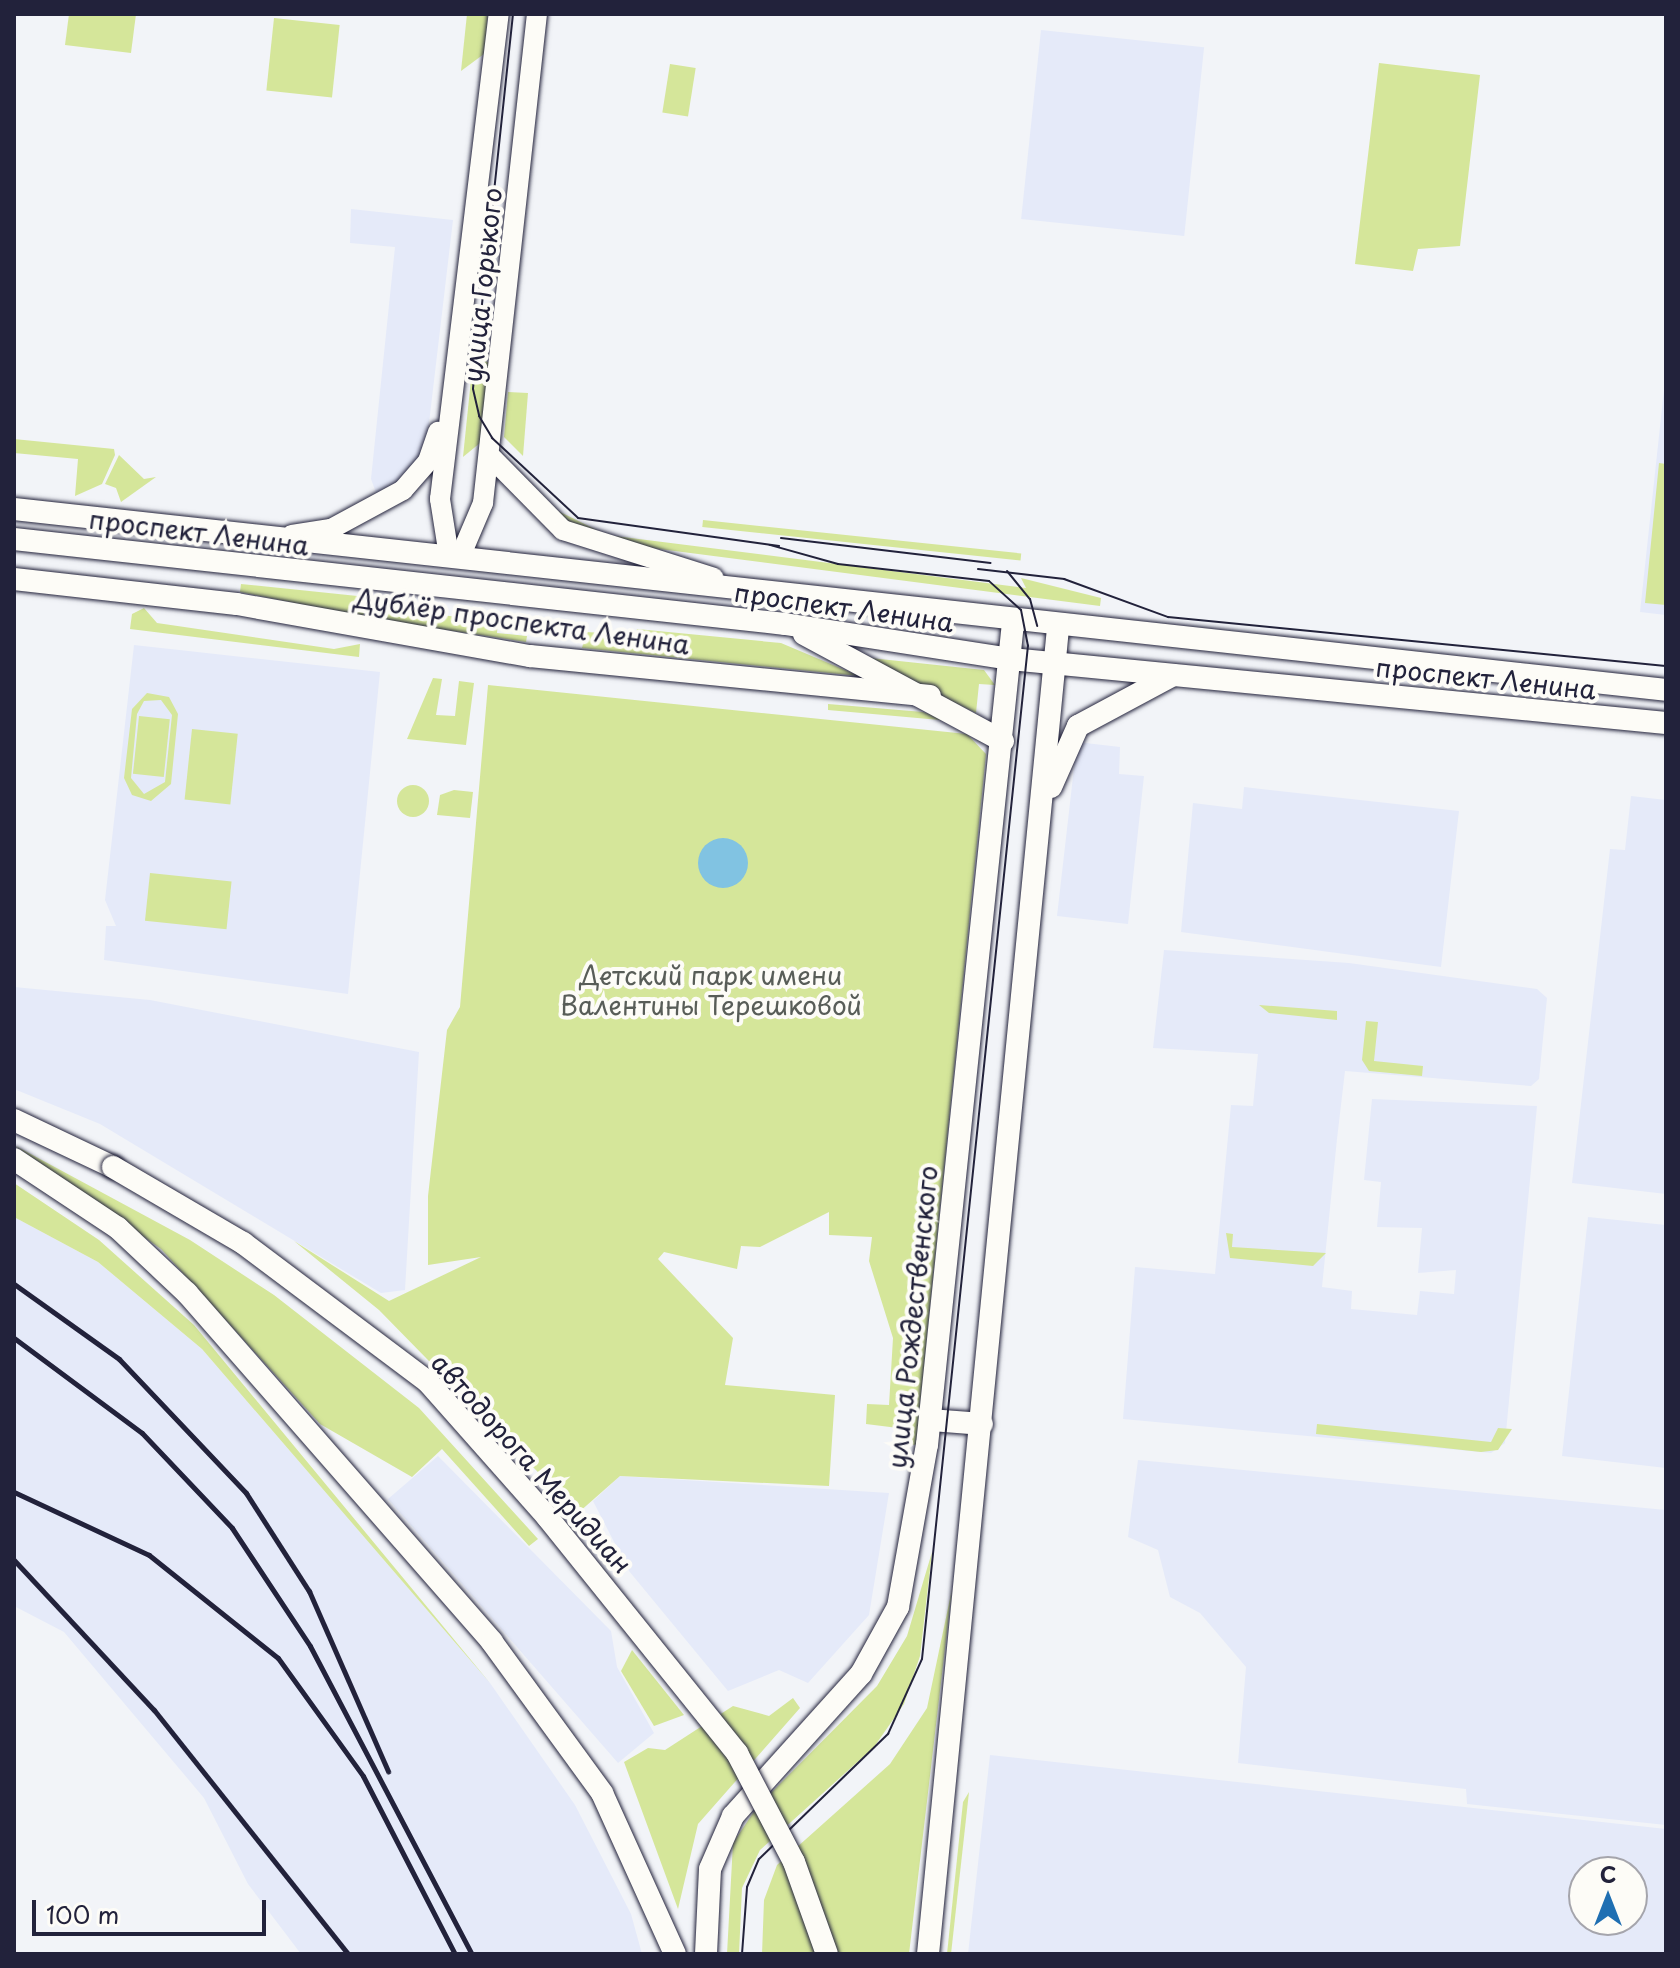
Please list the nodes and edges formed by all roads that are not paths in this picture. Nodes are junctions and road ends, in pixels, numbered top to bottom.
1 (499, 14) edge
2 (537, 14) edge
3 (450, 398) junction
4 (490, 456) junction
5 (14, 509) edge
6 (14, 539) edge
7 (273, 539) junction
8 (454, 559) junction
9 (14, 579) edge
10 (387, 582) junction
11 (735, 584) junction
12 (493, 594) junction
13 (1013, 622) junction
14 (785, 624) junction
15 (1058, 627) junction
16 (1011, 659) junction
17 (1054, 663) junction
18 (1173, 675) junction
19 (1608, 684) junction
20 (1666, 690) edge
21 (930, 696) junction
22 (1604, 717) junction
23 (1666, 723) edge
24 (1003, 741) junction
25 (1036, 834) junction
26 (14, 1120) edge
27 (14, 1159) edge
28 (930, 1420) junction
29 (982, 1424) junction
30 (675, 1954) edge
31 (706, 1954) edge
32 (827, 1954) edge
33 (928, 1954) edge

1 - 3 main road, улица Горького
2 - 4 main road, улица Горького
3 - 7 main road
3 - 8 main road, улица Горького
4 - 8 main road, улица Горького
4 - 11 main road
5 - 7 main road, проспект Ленина
6 - 10 main road, проспект Ленина
7 - 8 main road, проспект Ленина
8 - 10 main road
8 - 11 main road, проспект Ленина
8 - 12 main road
9 - 21 main road, Дублёр проспекта Ленина
10 - 12 main road, проспект Ленина
11 - 13 main road, проспект Ленина
12 - 14 main road, проспект Ленина
13 - 15 main road, проспект Ленина
13 - 16 main road, улица Рождественского
14 - 16 main road, проспект Ленина
14 - 21 main road
15 - 17 main road
15 - 19 main road, проспект Ленина
16 - 17 main road, проспект Ленина
16 - 24 main road, улица Рождественского
17 - 18 main road, проспект Ленина
17 - 25 main road
18 - 22 main road, проспект Ленина
18 - 25 main road
19 - 20 main road, проспект Ленина
19 - 22 main road
21 - 24 main road
22 - 23 main road, проспект Ленина
24 - 28 main road, улица Рождественского
25 - 29 main road
26 - 32 main road, автодорога Меридиан, bridge
27 - 30 main road
28 - 29 main road
28 - 31 main road, улица Рождественского
29 - 33 main road

